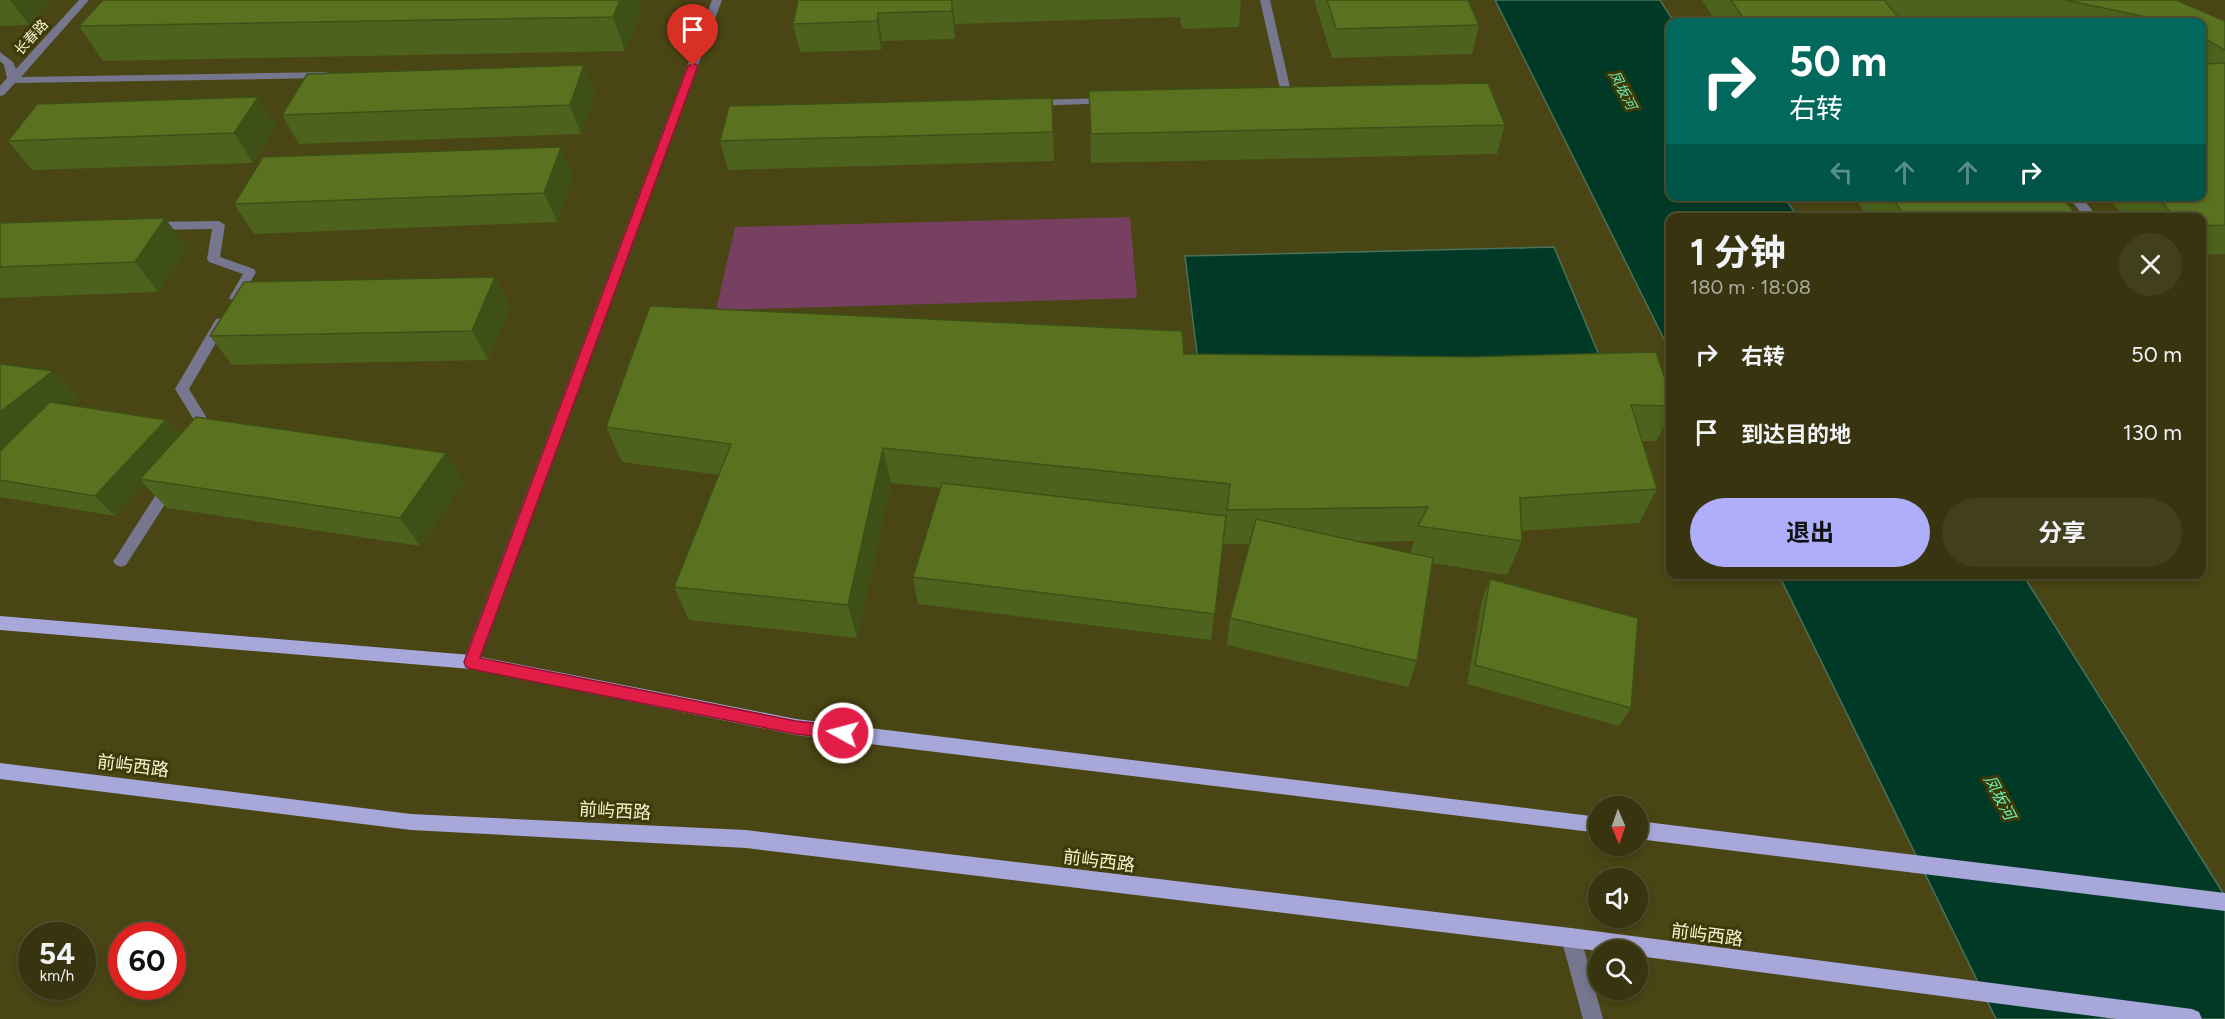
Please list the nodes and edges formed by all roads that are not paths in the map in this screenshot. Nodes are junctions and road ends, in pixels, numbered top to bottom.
1 (84, 0) edge
2 (717, 0) edge
3 (1265, 0) edge
4 (0, 56) edge
5 (333, 75) edge
6 (13, 80) junction
7 (0, 93) edge
8 (1263, 97) edge
9 (1122, 101) edge
10 (1016, 104) edge
11 (2078, 201) edge
12 (2088, 213) edge
13 (138, 226) edge
14 (194, 447) edge
15 (175, 476) edge
16 (121, 561) dead end
17 (0, 622) edge
18 (471, 662) junction
19 (0, 771) edge
20 (1588, 824) edge
21 (1648, 831) edge
22 (2225, 902) edge
23 (1571, 938) junction
24 (1593, 1019) edge
25 (2192, 1019) edge

1 - 6 street, 长春路
2 - 18 street
3 - 8 street
4 - 6 street
5 - 6 street
6 - 7 street, 长春路
9 - 10 street
11 - 12 street
13 - 14 street
15 - 16 street
17 - 18 main road
18 - 20 main road
19 - 23 main road, 前屿西路
21 - 22 main road
23 - 24 street
23 - 25 main road, 前屿西路

